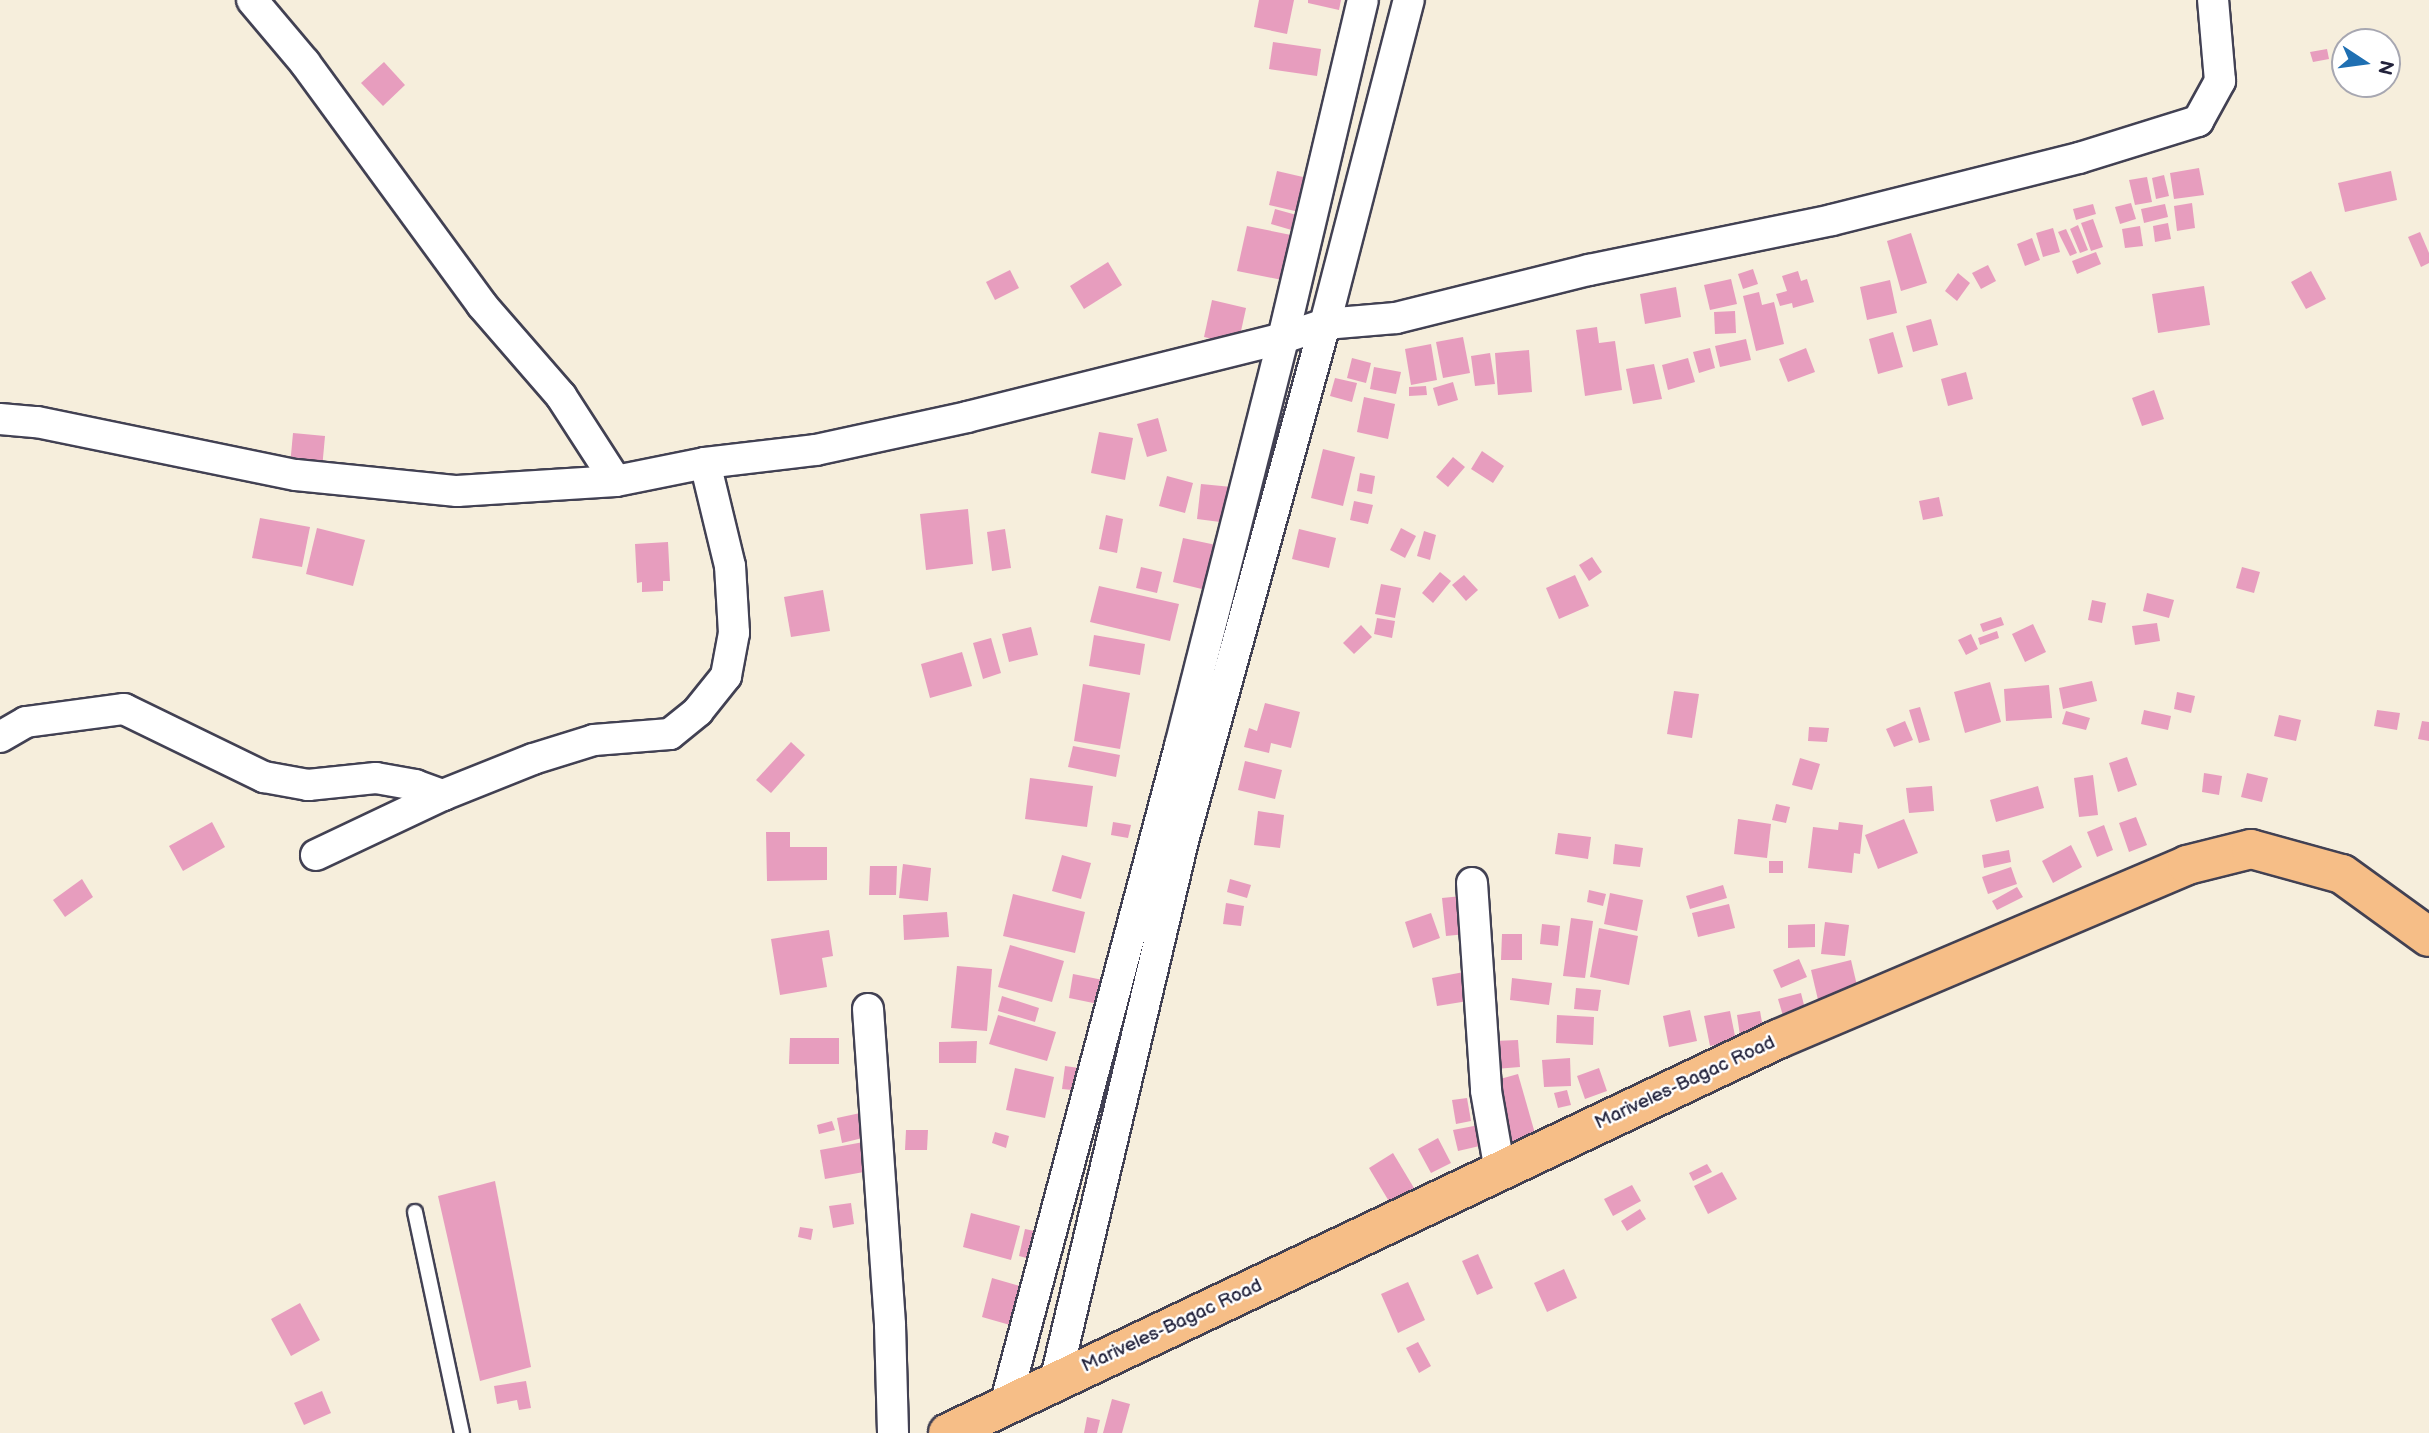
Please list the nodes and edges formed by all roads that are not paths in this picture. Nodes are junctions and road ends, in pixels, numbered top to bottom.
1 (252, 0) edge
2 (1363, 0) edge
3 (1409, 0) edge
4 (2213, 0) edge
5 (1325, 324) junction
6 (1283, 338) junction
7 (0, 419) edge
8 (705, 463) junction
9 (616, 481) junction
10 (0, 737) edge
11 (443, 795) junction
12 (316, 855) dead end
13 (1472, 883) dead end
14 (2429, 937) edge
15 (868, 1009) dead end
16 (1500, 1171) junction
17 (415, 1212) dead end
18 (1055, 1382) junction
19 (1005, 1405) junction
20 (462, 1433) edge
21 (893, 1433) edge
22 (948, 1433) edge

1 - 9 street
2 - 6 street
3 - 5 street
4 - 5 street
5 - 6 street
5 - 18 street
6 - 8 street
6 - 19 street
7 - 9 street
8 - 9 street
8 - 11 street
10 - 11 street
11 - 12 street
13 - 16 street
14 - 16 main road, Mariveles-Bagac Road
15 - 21 street
16 - 18 main road, Mariveles-Bagac Road
17 - 20 lane
18 - 19 main road, Mariveles-Bagac Road
19 - 22 main road, Mariveles-Bagac Road

